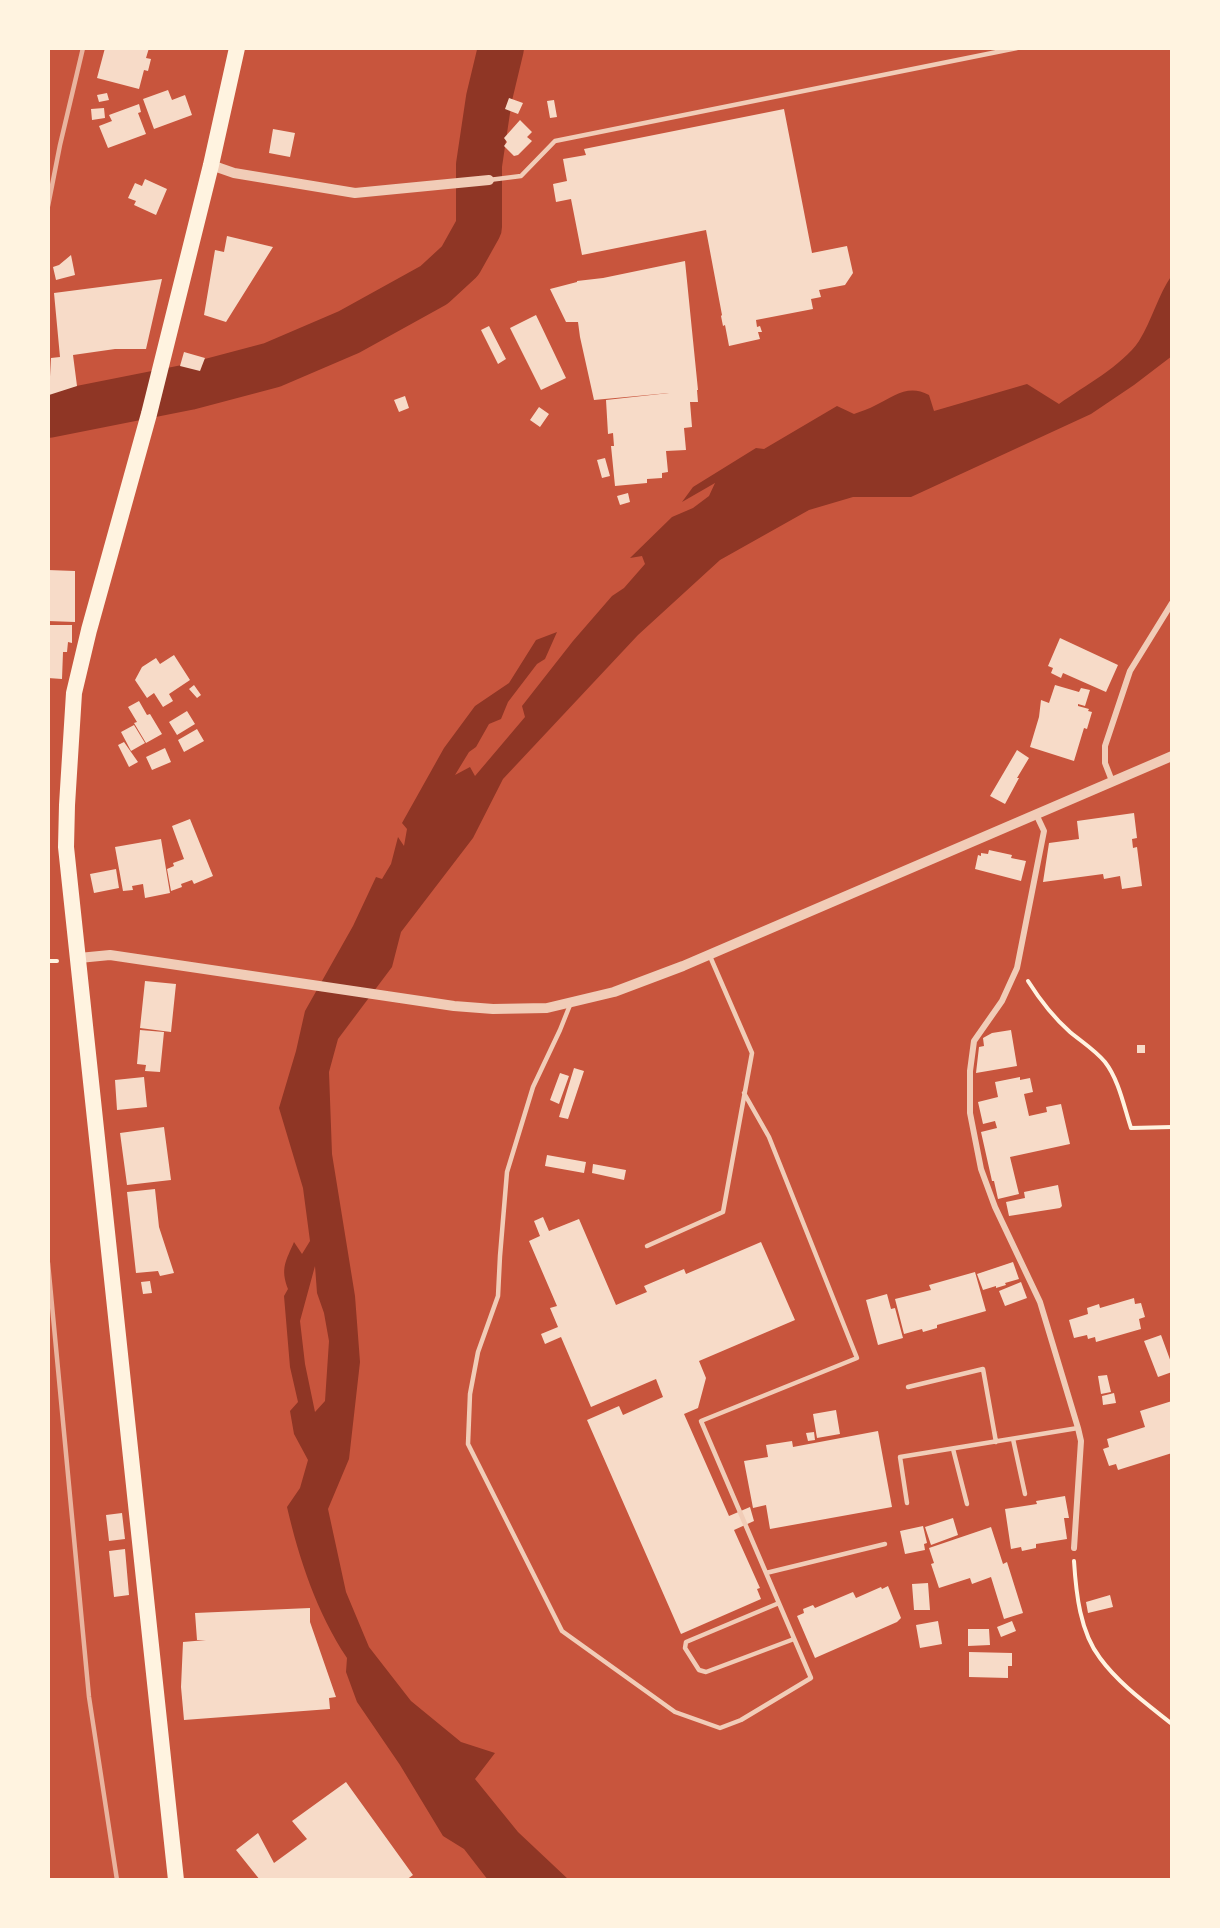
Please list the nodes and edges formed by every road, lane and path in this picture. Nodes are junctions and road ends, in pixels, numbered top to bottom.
1 (237, 48) edge
2 (1017, 48) edge
3 (211, 165) junction
4 (489, 180) joint
5 (1172, 603) edge
6 (1172, 756) edge
7 (1112, 781) junction
8 (1036, 814) junction
9 (709, 954) junction
10 (79, 958) junction
11 (1018, 966) junction
12 (571, 1002) junction
13 (744, 1093) junction
14 (1172, 1127) edge
15 (646, 1246) dead end
16 (908, 1387) dead end
17 (1078, 1428) junction
18 (1013, 1439) junction
19 (996, 1442) junction
20 (953, 1449) junction
21 (1025, 1494) dead end
22 (908, 1503) dead end
23 (967, 1504) dead end
24 (885, 1544) dead end
25 (1074, 1548) joint
26 (766, 1573) junction
27 (779, 1603) junction
28 (794, 1639) junction
29 (1172, 1724) edge
30 (176, 1880) edge

1 - 3 highway
2 - 4 lane
3 - 4 street
3 - 10 highway
5 - 7 street
6 - 7 street
7 - 8 street
8 - 9 street
8 - 11 street
9 - 12 street
9 - 13 lane
10 - 12 street
10 - 30 highway
11 - 14 path
11 - 17 street
12 - 28 lane
13 - 15 lane
13 - 26 lane
16 - 19 lane
17 - 18 lane
17 - 25 street
18 - 19 lane
18 - 21 lane
19 - 20 lane
20 - 22 lane
20 - 23 lane
24 - 26 lane
25 - 29 path
26 - 27 lane
27 - 28 lane
27 - 28 lane

